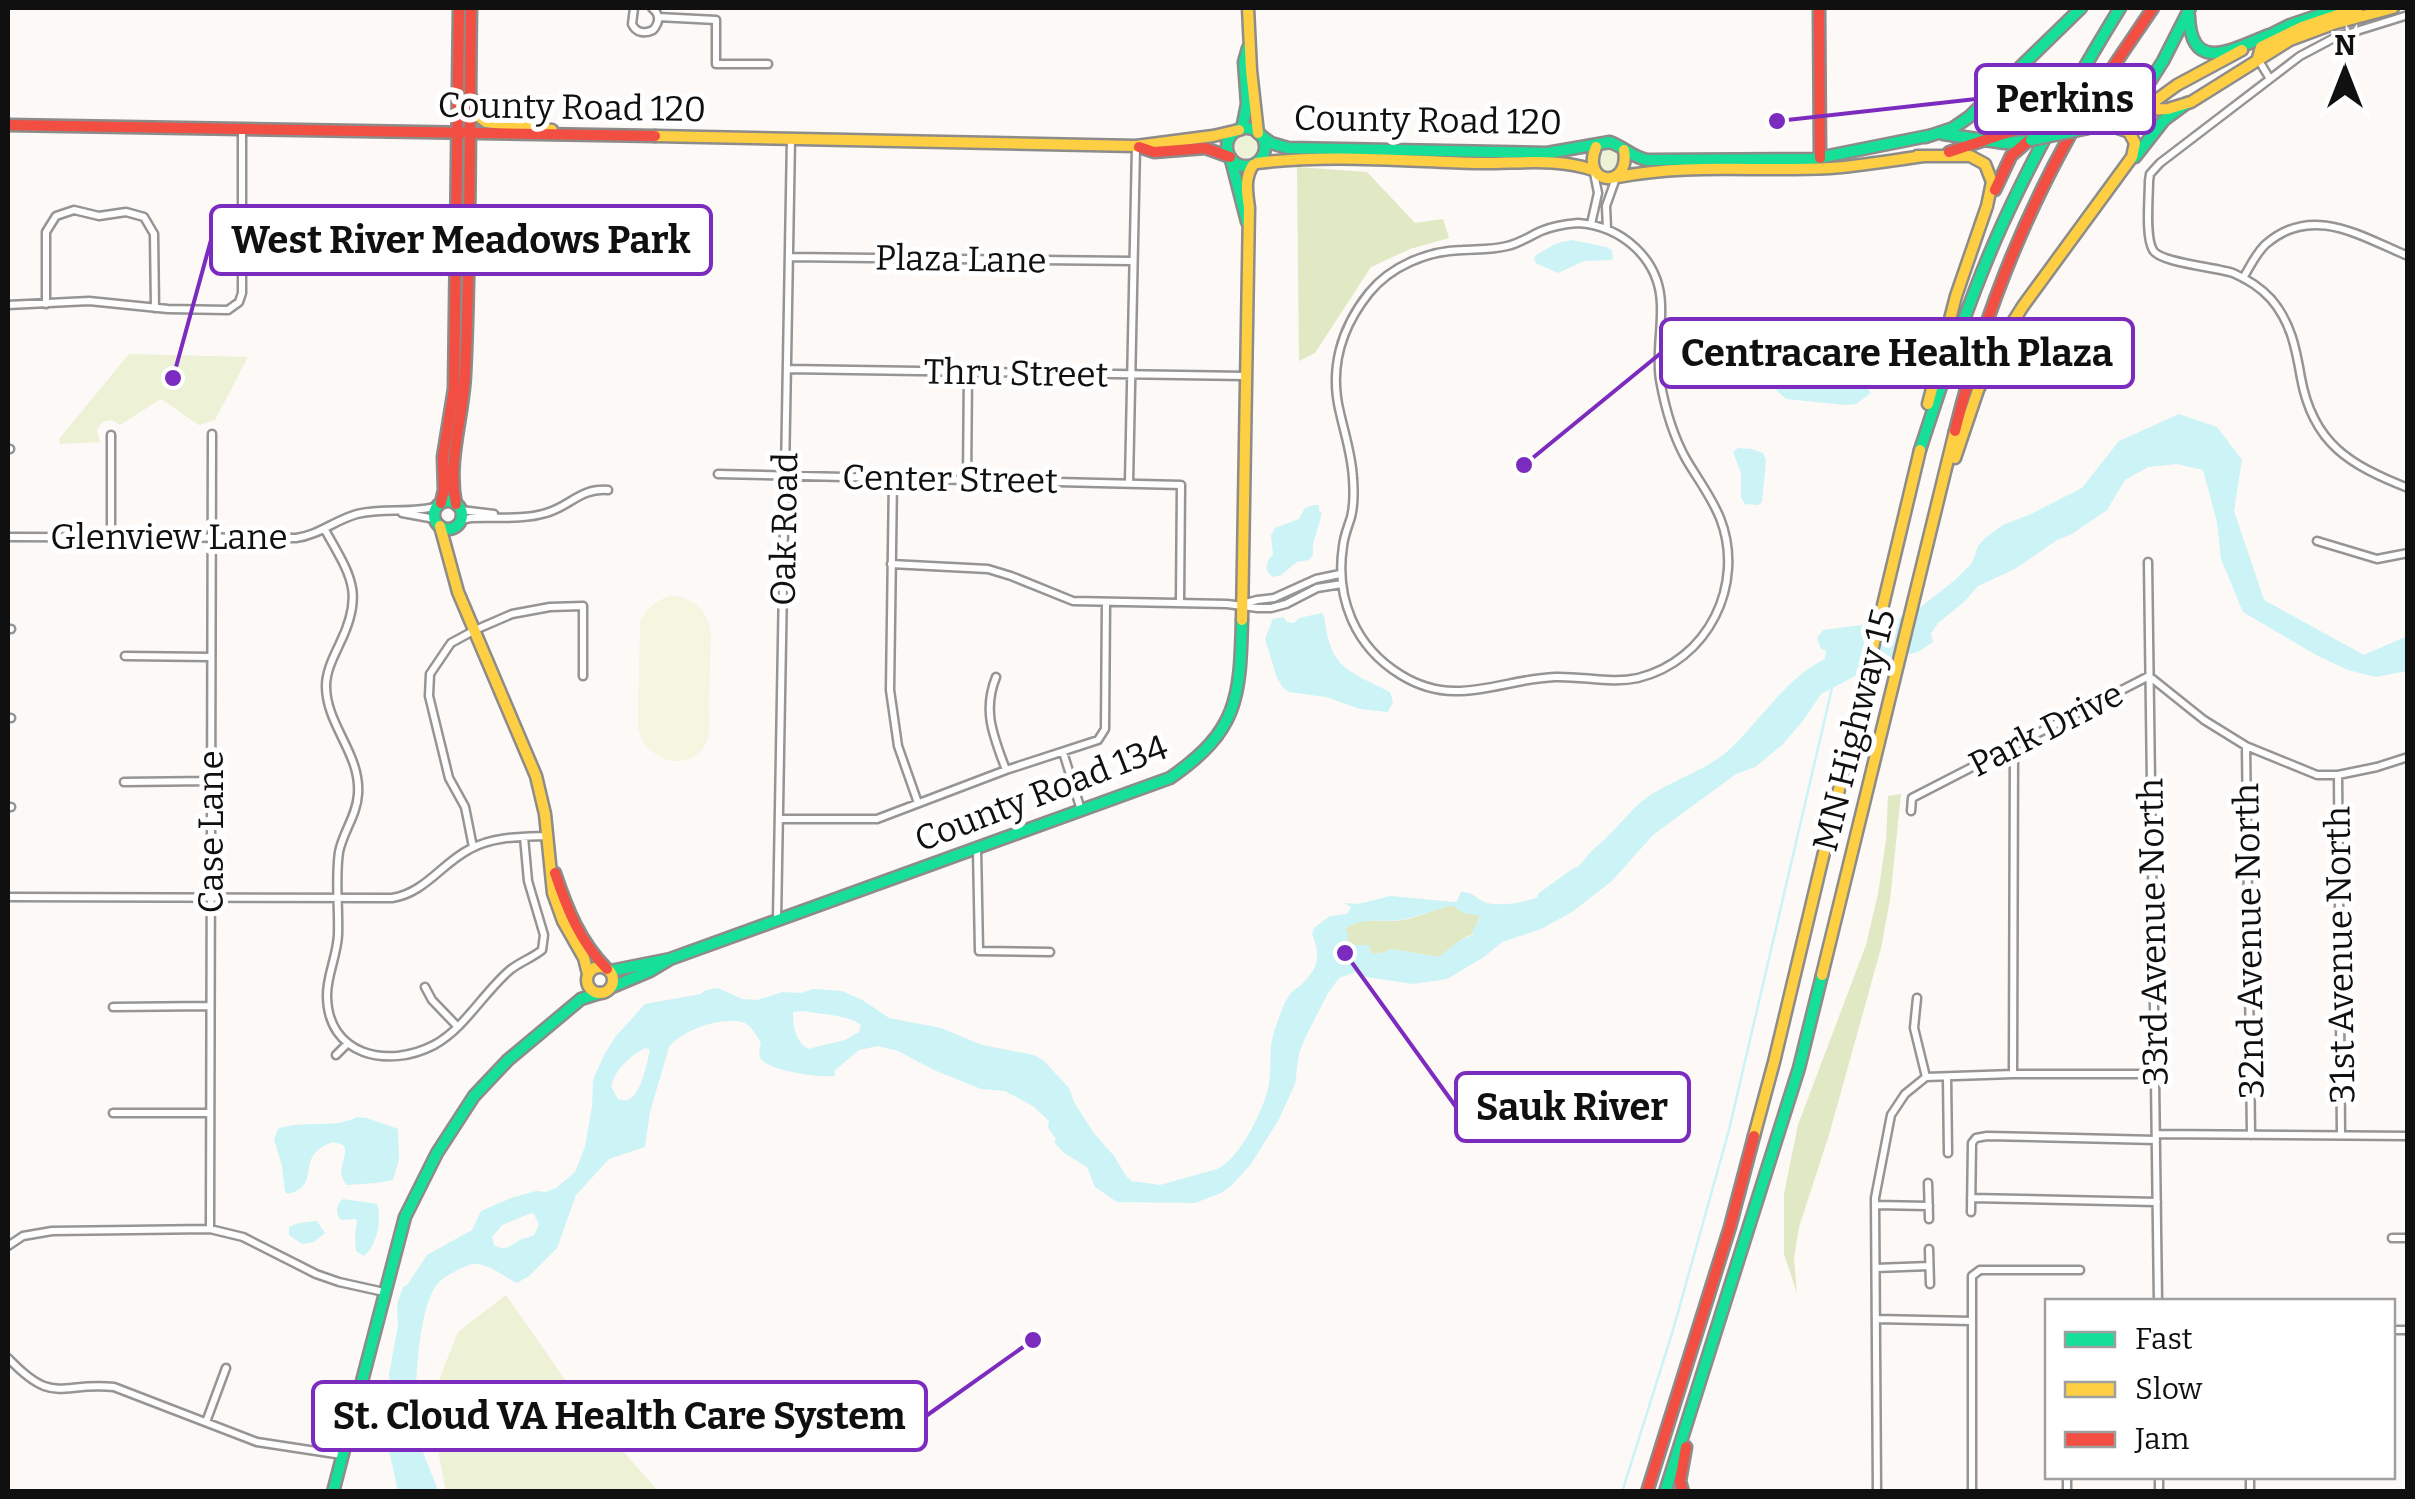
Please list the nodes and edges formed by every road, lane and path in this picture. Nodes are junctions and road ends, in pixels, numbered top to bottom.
1 (458, 8) edge
2 (471, 8) edge
3 (634, 8) edge
4 (652, 8) edge
5 (1248, 8) edge
6 (1820, 8) edge
7 (2081, 8) edge
8 (2120, 8) edge
9 (2153, 8) edge
10 (2191, 8) edge
11 (2340, 8) edge
12 (2358, 8) edge
13 (2394, 8) edge
14 (2408, 15) edge
15 (658, 18) junction
16 (2269, 36) junction
17 (1248, 46) junction
18 (2258, 59) junction
19 (768, 64) dead end
20 (2019, 69) junction
21 (2270, 79) junction
22 (470, 89) junction
23 (2187, 103) junction
24 (2114, 109) junction
25 (2145, 109) junction
26 (2036, 123) junction
27 (8, 125) edge
28 (2093, 128) junction
29 (242, 129) junction
30 (1240, 129) junction
31 (462, 133) junction
32 (1259, 133) junction
33 (594, 135) junction
34 (1926, 137) junction
35 (791, 138) junction
36 (1985, 139) junction
37 (2029, 140) junction
38 (1600, 144) junction
39 (1136, 146) junction
40 (1622, 148) junction
41 (1918, 156) junction
42 (1230, 158) junction
43 (1820, 158) junction
44 (1255, 164) junction
45 (2128, 164) junction
46 (1593, 170) junction
47 (1617, 177) junction
48 (1987, 208) junction
49 (1591, 224) junction
50 (1248, 225) junction
51 (1606, 228) junction
52 (2408, 256) edge
53 (789, 257) junction
54 (1133, 261) junction
55 (2244, 278) junction
56 (46, 304) junction
57 (8, 306) edge
58 (155, 308) junction
59 (787, 369) junction
60 (968, 372) junction
61 (1131, 374) junction
62 (1245, 376) junction
63 (212, 434) dead end
64 (111, 435) dead end
65 (1916, 466) junction
66 (718, 474) dead end
67 (785, 475) junction
68 (893, 478) junction
69 (967, 480) junction
70 (1129, 484) junction
71 (2408, 488) edge
72 (608, 490) dead end
73 (440, 504) junction
74 (386, 511) junction
75 (458, 515) junction
76 (438, 522) junction
77 (325, 530) junction
78 (8, 537) edge
79 (111, 538) junction
80 (212, 538) junction
81 (2318, 542) dead end
82 (2408, 553) edge
83 (449, 558) junction
84 (1922, 562) junction
85 (2148, 562) dead end
86 (891, 564) junction
87 (1340, 574) junction
88 (1342, 584) junction
89 (1106, 602) junction
90 (1180, 602) junction
91 (1241, 605) junction
92 (476, 630) junction
93 (125, 656) dead end
94 (211, 657) junction
95 (583, 676) dead end
96 (2149, 676) junction
97 (996, 677) dead end
98 (2014, 745) junction
99 (2246, 746) junction
100 (1063, 752) junction
101 (2408, 757) edge
102 (1006, 770) junction
103 (2338, 775) junction
104 (211, 781) junction
105 (124, 782) dead end
106 (918, 802) junction
107 (1081, 810) junction
108 (1911, 811) dead end
109 (779, 820) junction
110 (548, 836) junction
111 (524, 837) junction
112 (474, 847) junction
113 (977, 849) junction
114 (550, 856) junction
115 (8, 897) edge
116 (211, 898) junction
117 (338, 899) junction
118 (778, 920) junction
119 (1050, 952) dead end
120 (670, 959) junction
121 (609, 970) junction
122 (588, 979) junction
123 (424, 987) dead end
124 (612, 987) junction
125 (600, 994) junction
126 (1918, 998) dead end
127 (210, 1006) junction
128 (112, 1007) dead end
129 (457, 1026) junction
130 (538, 1035) junction
131 (348, 1043) junction
132 (336, 1056) dead end
133 (2013, 1074) junction
134 (2156, 1074) junction
135 (1947, 1076) junction
136 (1926, 1078) junction
137 (113, 1113) dead end
138 (209, 1113) junction
139 (2251, 1135) junction
140 (2341, 1135) junction
141 (2408, 1136) edge
142 (2156, 1137) junction
143 (1948, 1153) dead end
144 (1928, 1184) dead end
145 (1972, 1198) junction
146 (2157, 1202) junction
147 (1875, 1205) junction
148 (1929, 1206) junction
149 (1972, 1212) dead end
150 (1929, 1219) dead end
151 (210, 1230) junction
152 (2392, 1238) dead end
153 (2408, 1238) edge
154 (8, 1246) edge
155 (1929, 1249) dead end
156 (1929, 1266) junction
157 (1876, 1268) junction
158 (2080, 1270) dead end
159 (1930, 1284) dead end
160 (384, 1292) junction
161 (2158, 1299) edge
162 (1876, 1319) junction
163 (1972, 1320) junction
164 (1708, 1356) junction
165 (8, 1358) edge
166 (17, 1368) junction
167 (226, 1368) dead end
168 (8, 1377) edge
169 (206, 1422) junction
170 (342, 1455) junction
171 (333, 1492) edge
172 (1647, 1492) edge
173 (1665, 1492) edge
174 (1683, 1492) edge
175 (1877, 1492) edge
176 (1972, 1492) edge

1 - 31 main road
2 - 22 main road
3 - 15 street
4 - 15 street
5 - 17 main road
6 - 43 main road
7 - 20 main road
8 - 65 main road, MN Highway 15
9 - 84 main road, MN Highway 15
10 - 16 main road
10 - 24 main road
11 - 16 main road
12 - 18 main road
13 - 18 main road
14 - 21 street
15 - 19 street
16 - 25 main road
17 - 30 main road
17 - 32 main road
18 - 21 street
18 - 23 main road
20 - 26 main road
20 - 34 main road
21 - 55 street
22 - 31 main road
22 - 33 main road
23 - 25 main road
23 - 45 main road
24 - 25 main road
24 - 26 main road, bridge
25 - 28 main road
26 - 36 main road
27 - 29 main road, County Road 120
28 - 37 main road, bridge
28 - 45 main road
29 - 31 main road, County Road 120
29 - 58 street
30 - 32 main road
30 - 39 main road, County Road 120
30 - 42 main road
31 - 33 main road, County Road 120
31 - 73 main road
31 - 75 main road
32 - 38 main road, County Road 120
32 - 44 main road
33 - 35 main road, County Road 120
34 - 36 main road
34 - 43 main road
35 - 39 main road, County Road 120
35 - 53 street, Oak Road
36 - 37 main road
36 - 41 main road
37 - 48 main road
38 - 40 main road
38 - 46 main road
39 - 42 main road, County Road 120
39 - 54 street
40 - 43 main road
40 - 47 main road
41 - 47 main road
41 - 48 main road
42 - 44 main road
42 - 50 main road, County Road 134
44 - 46 main road, County Road 120
44 - 50 main road, County Road 134
45 - 84 main road
46 - 47 main road
46 - 49 street
47 - 51 street
48 - 65 main road
49 - 51 street
49 - 87 street
50 - 62 main road, County Road 134
51 - 88 street
52 - 55 street
53 - 54 street, Plaza Lane
53 - 59 street, Oak Road
54 - 61 street
55 - 71 street
56 - 57 street
56 - 58 street
56 - 58 street
59 - 60 street, Thru Street
59 - 67 street, Oak Road
60 - 61 street, Thru Street
60 - 69 street
61 - 62 street, Thru Street
61 - 70 street
62 - 91 main road, County Road 134
63 - 80 street, Case Lane
64 - 79 street
65 - 172 main road, MN Highway 15
66 - 67 street, Center Street
67 - 68 street, Center Street
67 - 109 street, Oak Road
68 - 69 street, Center Street
68 - 86 street
69 - 70 street, Center Street
70 - 90 street, Center Street
72 - 75 street
73 - 74 street, Glenview Lane
73 - 75 main road
73 - 76 main road
74 - 76 street, Glenview Lane
74 - 77 street, Glenview Lane
75 - 76 main road
75 - 83 main road
76 - 83 main road
77 - 80 street, Glenview Lane
77 - 117 street
78 - 79 street, Glenview Lane
79 - 80 street, Glenview Lane
80 - 94 street, Case Lane
81 - 82 street
83 - 92 main road
84 - 164 main road, MN Highway 15
85 - 96 street, 33rd Avenue North
86 - 89 street
86 - 106 street
87 - 88 street
87 - 91 street
88 - 91 street
89 - 90 street
89 - 100 street
90 - 91 street
91 - 107 main road, County Road 134
92 - 95 street
92 - 110 main road
92 - 112 street
93 - 94 street
94 - 104 street, Case Lane
96 - 98 street, Park Drive
96 - 99 street, Park Drive
96 - 134 street, 33rd Avenue North
97 - 102 street
98 - 108 street, Park Drive
98 - 133 street
99 - 103 street, Park Drive
99 - 139 street, 32nd Avenue North
100 - 102 street
100 - 107 street
101 - 103 street, Park Drive
102 - 106 street
103 - 140 street, 31st Avenue North
104 - 105 street
104 - 116 street, Case Lane
106 - 109 street
107 - 113 main road, County Road 134
109 - 118 street, Oak Road
110 - 111 street
110 - 114 main road
111 - 112 street
111 - 129 street
112 - 117 street
113 - 118 main road, County Road 134
113 - 119 street
114 - 121 main road
114 - 122 main road
115 - 116 street
116 - 117 street
116 - 127 street, Case Lane
117 - 131 street
118 - 120 main road, County Road 134
120 - 121 main road, County Road 134
120 - 124 main road, County Road 134
121 - 122 main road
121 - 124 main road
122 - 125 main road
122 - 130 main road
123 - 129 street
124 - 125 main road
125 - 130 main road
126 - 136 street
127 - 128 street
127 - 138 street, Case Lane
129 - 131 street
130 - 160 main road
131 - 132 street
133 - 134 street
133 - 135 street
134 - 142 street, 33rd Avenue North
135 - 136 street
135 - 143 street
136 - 147 street
137 - 138 street
138 - 151 street, Case Lane
139 - 140 street
139 - 142 street
140 - 141 street
142 - 145 street
142 - 146 street, 33rd Avenue North
144 - 148 street
145 - 146 street
145 - 149 street
146 - 161 street, 33rd Avenue North
147 - 148 street
147 - 157 street
148 - 150 street
151 - 154 street
151 - 160 street
152 - 153 street
155 - 156 street
156 - 157 street
156 - 159 street
157 - 162 street
158 - 163 street
160 - 170 main road
162 - 163 street
162 - 175 street
163 - 176 street
164 - 173 main road, MN Highway 15
164 - 174 main road
165 - 166 street
166 - 168 street
166 - 169 street
167 - 169 street
169 - 170 street
170 - 171 main road

